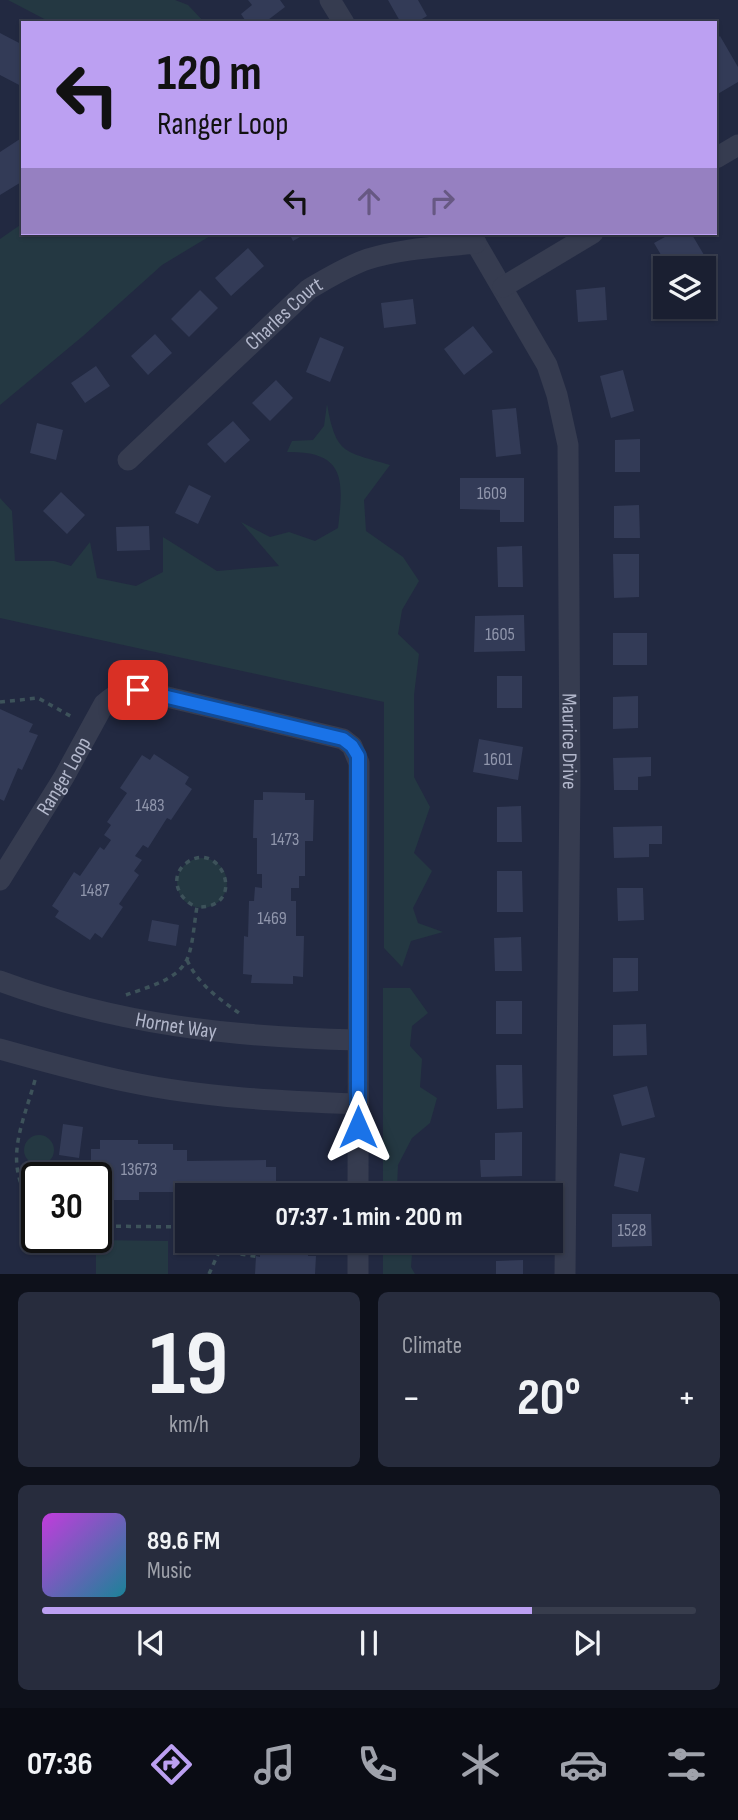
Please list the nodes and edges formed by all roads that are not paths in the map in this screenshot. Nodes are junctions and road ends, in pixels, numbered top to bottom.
1 (330, 0) edge
2 (343, 21) edge
3 (738, 145) edge
4 (717, 157) edge
5 (590, 235) edge
6 (473, 238) edge
7 (503, 287) junction
8 (128, 460) dead end
9 (0, 880) edge
10 (0, 981) edge
11 (358, 1040) junction
12 (0, 1049) edge
13 (358, 1104) junction
14 (358, 1183) edge
15 (358, 1253) edge
16 (358, 1274) edge
17 (565, 1274) edge

1 - 2 street
3 - 4 street
5 - 7 street
6 - 7 street, Maurice Drive
6 - 8 street, Charles Court
7 - 17 street, Maurice Drive
9 - 11 street, Ranger Loop
10 - 11 street, Hornet Way
11 - 13 street, Ranger Loop
12 - 13 street
13 - 14 street, Ranger Loop
15 - 16 street

